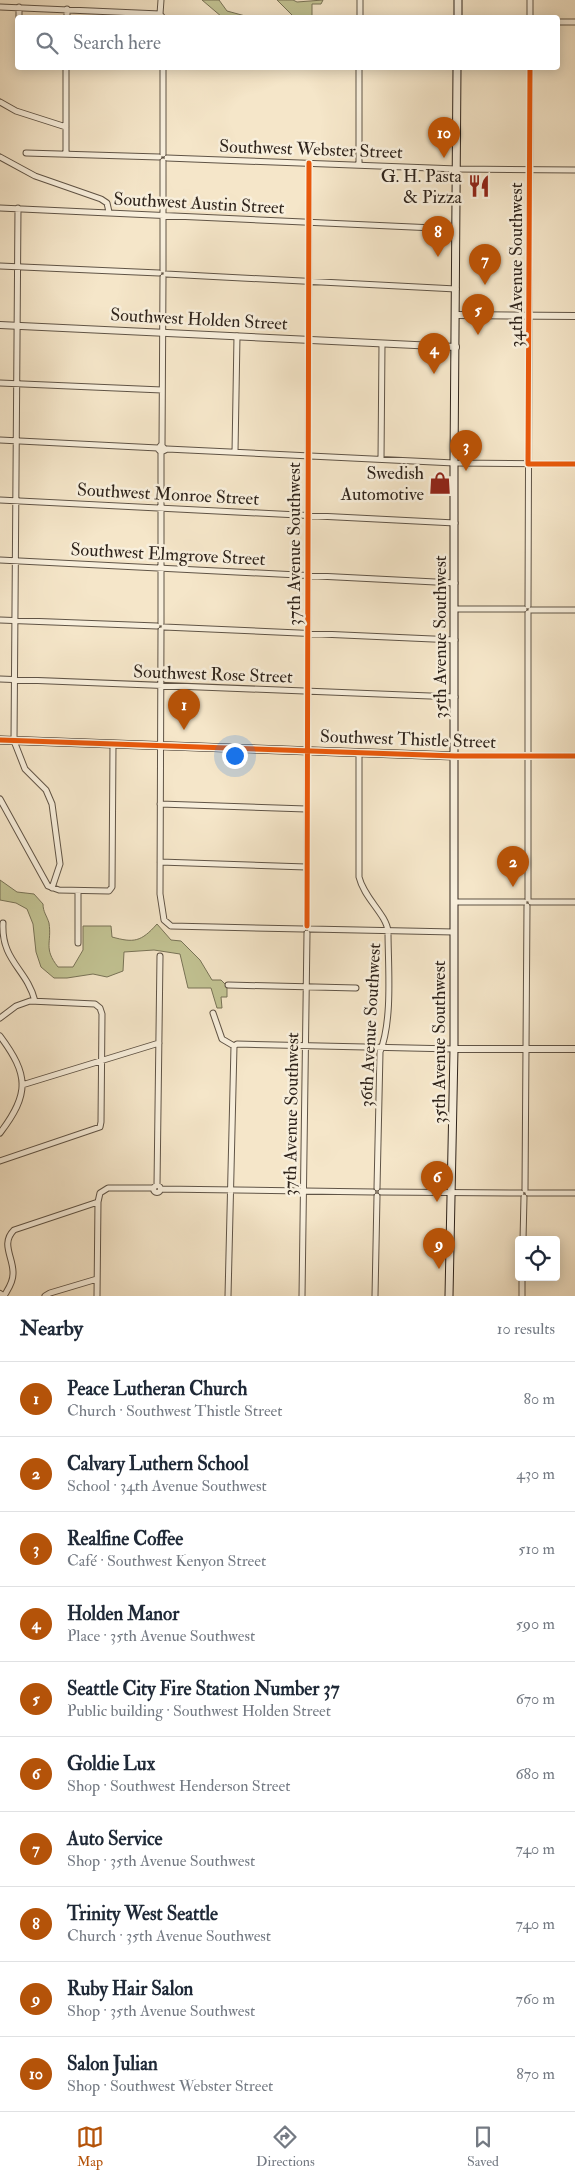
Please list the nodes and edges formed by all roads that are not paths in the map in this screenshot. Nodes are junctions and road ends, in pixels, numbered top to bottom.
1 (161, 0) edge
2 (360, 0) edge
3 (458, 0) edge
4 (530, 0) edge
5 (0, 6) edge
6 (19, 7) junction
7 (67, 9) junction
8 (19, 15) edge
9 (67, 15) edge
10 (148, 15) edge
11 (162, 15) edge
12 (360, 15) edge
13 (458, 15) edge
14 (530, 15) edge
15 (560, 22) edge
16 (575, 22) edge
17 (66, 70) edge
18 (163, 70) edge
19 (358, 70) edge
20 (457, 70) edge
21 (530, 70) edge
22 (0, 102) edge
23 (66, 127) junction
24 (26, 153) dead end
25 (66, 153) junction
26 (0, 157) edge
27 (163, 158) junction
28 (309, 163) junction
29 (359, 165) junction
30 (457, 169) junction
31 (530, 170) junction
32 (575, 170) edge
33 (0, 208) edge
34 (18, 208) junction
35 (109, 212) junction
36 (163, 215) junction
37 (309, 223) junction
38 (456, 229) junction
39 (0, 266) edge
40 (16, 266) junction
41 (163, 273) junction
42 (309, 281) junction
43 (456, 289) junction
44 (456, 315) junction
45 (529, 316) junction
46 (575, 316) edge
47 (0, 325) edge
48 (16, 325) junction
49 (162, 332) junction
50 (237, 336) junction
51 (308, 340) junction
52 (382, 344) junction
53 (456, 347) junction
54 (0, 383) edge
55 (16, 383) junction
56 (162, 390) junction
57 (0, 440) edge
58 (15, 440) junction
59 (162, 448) junction
60 (235, 452) junction
61 (308, 455) junction
62 (381, 459) junction
63 (454, 463) junction
64 (528, 464) junction
65 (575, 464) edge
66 (0, 500) edge
67 (15, 500) junction
68 (161, 507) junction
69 (307, 515) junction
70 (455, 523) junction
71 (0, 560) edge
72 (15, 561) junction
73 (161, 567) junction
74 (308, 575) junction
75 (455, 582) junction
76 (456, 610) junction
77 (528, 610) junction
78 (575, 610) edge
79 (0, 620) edge
80 (15, 620) junction
81 (161, 627) junction
82 (307, 632) junction
83 (456, 640) junction
84 (0, 679) edge
85 (14, 680) junction
86 (160, 686) junction
87 (308, 692) junction
88 (456, 698) junction
89 (0, 740) edge
90 (14, 741) junction
91 (113, 744) junction
92 (160, 745) junction
93 (307, 750) junction
94 (359, 752) junction
95 (455, 756) junction
96 (527, 756) junction
97 (575, 756) edge
98 (0, 798) edge
99 (160, 804) junction
100 (306, 809) junction
101 (160, 862) junction
102 (306, 867) junction
103 (52, 888) junction
104 (78, 891) junction
105 (455, 902) junction
106 (527, 902) junction
107 (575, 902) edge
108 (3, 923) dead end
109 (307, 929) junction
110 (388, 931) junction
111 (454, 932) junction
112 (78, 943) dead end
113 (160, 956) dead end
114 (228, 985) dead end
115 (306, 987) junction
116 (356, 988) dead end
117 (35, 1001) junction
118 (213, 1013) dead end
119 (0, 1018) edge
120 (0, 1036) edge
121 (159, 1043) junction
122 (234, 1046) junction
123 (306, 1046) junction
124 (382, 1048) junction
125 (527, 1048) junction
126 (575, 1048) edge
127 (454, 1049) junction
128 (101, 1060) junction
129 (22, 1085) junction
130 (0, 1134) edge
131 (0, 1161) edge
132 (157, 1187) junction
133 (230, 1190) junction
134 (304, 1191) junction
135 (377, 1192) junction
136 (452, 1193) junction
137 (524, 1193) junction
138 (575, 1193) edge
139 (98, 1202) junction
140 (523, 1236) edge
141 (97, 1278) junction
142 (522, 1281) edge
143 (0, 1294) edge
144 (4, 1296) edge
145 (46, 1296) edge
146 (97, 1296) edge
147 (228, 1296) edge
148 (302, 1296) edge
149 (375, 1296) edge
150 (449, 1296) edge
151 (522, 1296) edge

1 - 11 street
2 - 12 street
3 - 13 main road
4 - 14 street
5 - 6 street
6 - 7 street
6 - 8 street
7 - 9 street
7 - 10 street
15 - 16 street
17 - 23 street
18 - 27 street
19 - 29 street
20 - 30 main road, 35th Avenue Southwest
21 - 31 street, 34th Avenue Southwest
22 - 23 street
23 - 25 street
24 - 25 street, Southwest Webster Street
25 - 27 street, Southwest Webster Street
26 - 35 street
27 - 28 street, Southwest Webster Street
27 - 36 street
28 - 29 street, Southwest Webster Street
28 - 37 street, 37th Avenue Southwest
29 - 30 street, Southwest Webster Street
30 - 31 street, Southwest Webster Street
30 - 38 main road, 35th Avenue Southwest
31 - 32 street, Southwest Webster Street
31 - 45 street, 34th Avenue Southwest
33 - 34 street, Southwest Austin Street
34 - 35 street, Southwest Austin Street
34 - 40 street
35 - 36 street, Southwest Austin Street
36 - 37 street, Southwest Austin Street
36 - 41 street
37 - 38 street, Southwest Austin Street
37 - 42 street, 37th Avenue Southwest
38 - 43 main road, 35th Avenue Southwest
39 - 40 street
40 - 41 street
40 - 48 street
41 - 42 street
41 - 49 street
42 - 43 street
42 - 51 street, 37th Avenue Southwest
43 - 44 main road, 35th Avenue Southwest
44 - 45 street
44 - 53 main road, 35th Avenue Southwest
45 - 46 street
45 - 64 street, 34th Avenue Southwest
47 - 48 street, Southwest Holden Street
48 - 49 street, Southwest Holden Street
48 - 55 street
49 - 50 street, Southwest Holden Street
49 - 56 street
50 - 51 street, Southwest Holden Street
50 - 60 street
51 - 52 street, Southwest Holden Street
51 - 61 street, 37th Avenue Southwest
52 - 53 street, Southwest Holden Street
52 - 62 street
53 - 63 main road, 35th Avenue Southwest
54 - 55 street
55 - 56 street
55 - 58 street
56 - 59 street
57 - 58 street
58 - 59 street
58 - 67 street
59 - 60 street
59 - 68 street
60 - 61 street
61 - 62 street
61 - 69 street, 37th Avenue Southwest
62 - 63 street
63 - 64 street
63 - 70 main road, 35th Avenue Southwest
64 - 65 street
64 - 77 street, 34th Avenue Southwest
66 - 67 street, Southwest Monroe Street
67 - 68 street, Southwest Monroe Street
67 - 72 street
68 - 69 street, Southwest Monroe Street
68 - 73 street
69 - 70 street, Southwest Monroe Street
69 - 74 street, 37th Avenue Southwest
70 - 75 main road, 35th Avenue Southwest
71 - 72 street, Southwest Elmgrove Street
72 - 73 street, Southwest Elmgrove Street
72 - 80 street
73 - 74 street, Southwest Elmgrove Street
73 - 81 street
74 - 75 street, Southwest Elmgrove Street
74 - 82 street, 37th Avenue Southwest
75 - 76 main road, 35th Avenue Southwest
76 - 77 street
76 - 83 main road, 35th Avenue Southwest
77 - 78 street
77 - 96 street, 34th Avenue Southwest
79 - 80 street
80 - 81 street
80 - 85 street
81 - 82 street
81 - 86 street
82 - 83 street
82 - 87 street, 37th Avenue Southwest
83 - 88 main road, 35th Avenue Southwest
84 - 85 street, Southwest Rose Street
85 - 86 street, Southwest Rose Street
85 - 90 street
86 - 87 street, Southwest Rose Street
86 - 92 street
87 - 88 street, Southwest Rose Street
87 - 93 street, 37th Avenue Southwest
88 - 95 main road, 35th Avenue Southwest
89 - 90 main road, Southwest Thistle Street
90 - 91 main road, Southwest Thistle Street
90 - 103 street
91 - 92 main road, Southwest Thistle Street
91 - 104 street
92 - 93 main road, Southwest Thistle Street
92 - 99 street
93 - 94 main road, Southwest Thistle Street
93 - 100 street, 37th Avenue Southwest
94 - 95 main road, Southwest Thistle Street
94 - 110 street, 36th Avenue Southwest
95 - 96 street, Southwest Thistle Street
95 - 105 main road, 35th Avenue Southwest
96 - 97 street, Southwest Thistle Street
96 - 106 street, 34th Avenue Southwest
98 - 103 street
99 - 100 street
99 - 101 street
100 - 102 street, 37th Avenue Southwest
101 - 102 street
101 - 109 street
102 - 109 street, 37th Avenue Southwest
103 - 104 street
104 - 112 street
105 - 106 street
105 - 111 main road, 35th Avenue Southwest
106 - 107 street
106 - 125 street, 34th Avenue Southwest
108 - 117 street
109 - 110 street
109 - 115 street, 37th Avenue Southwest
110 - 111 street
110 - 124 street, 36th Avenue Southwest
111 - 127 main road, 35th Avenue Southwest
113 - 121 street
114 - 115 street
115 - 116 street
115 - 123 street, 37th Avenue Southwest
117 - 119 street
117 - 128 street
118 - 122 street
120 - 129 street
121 - 128 street
121 - 132 street
122 - 123 street
122 - 133 street
123 - 124 street
123 - 134 street, 37th Avenue Southwest
124 - 127 street
124 - 135 street, 36th Avenue Southwest
125 - 126 street
125 - 127 street
125 - 137 street, 34th Avenue Southwest
127 - 136 main road, 35th Avenue Southwest
128 - 129 street
128 - 131 street
129 - 130 street
132 - 133 street
132 - 139 street
133 - 134 street
133 - 147 street
134 - 135 street
134 - 148 street, 37th Avenue Southwest
135 - 136 street
135 - 149 street, 36th Avenue Southwest
136 - 137 street
136 - 150 main road, 35th Avenue Southwest
137 - 138 street
137 - 140 street, 34th Avenue Southwest
139 - 141 street
139 - 144 street
141 - 145 street
141 - 146 street
142 - 151 street
143 - 144 street

